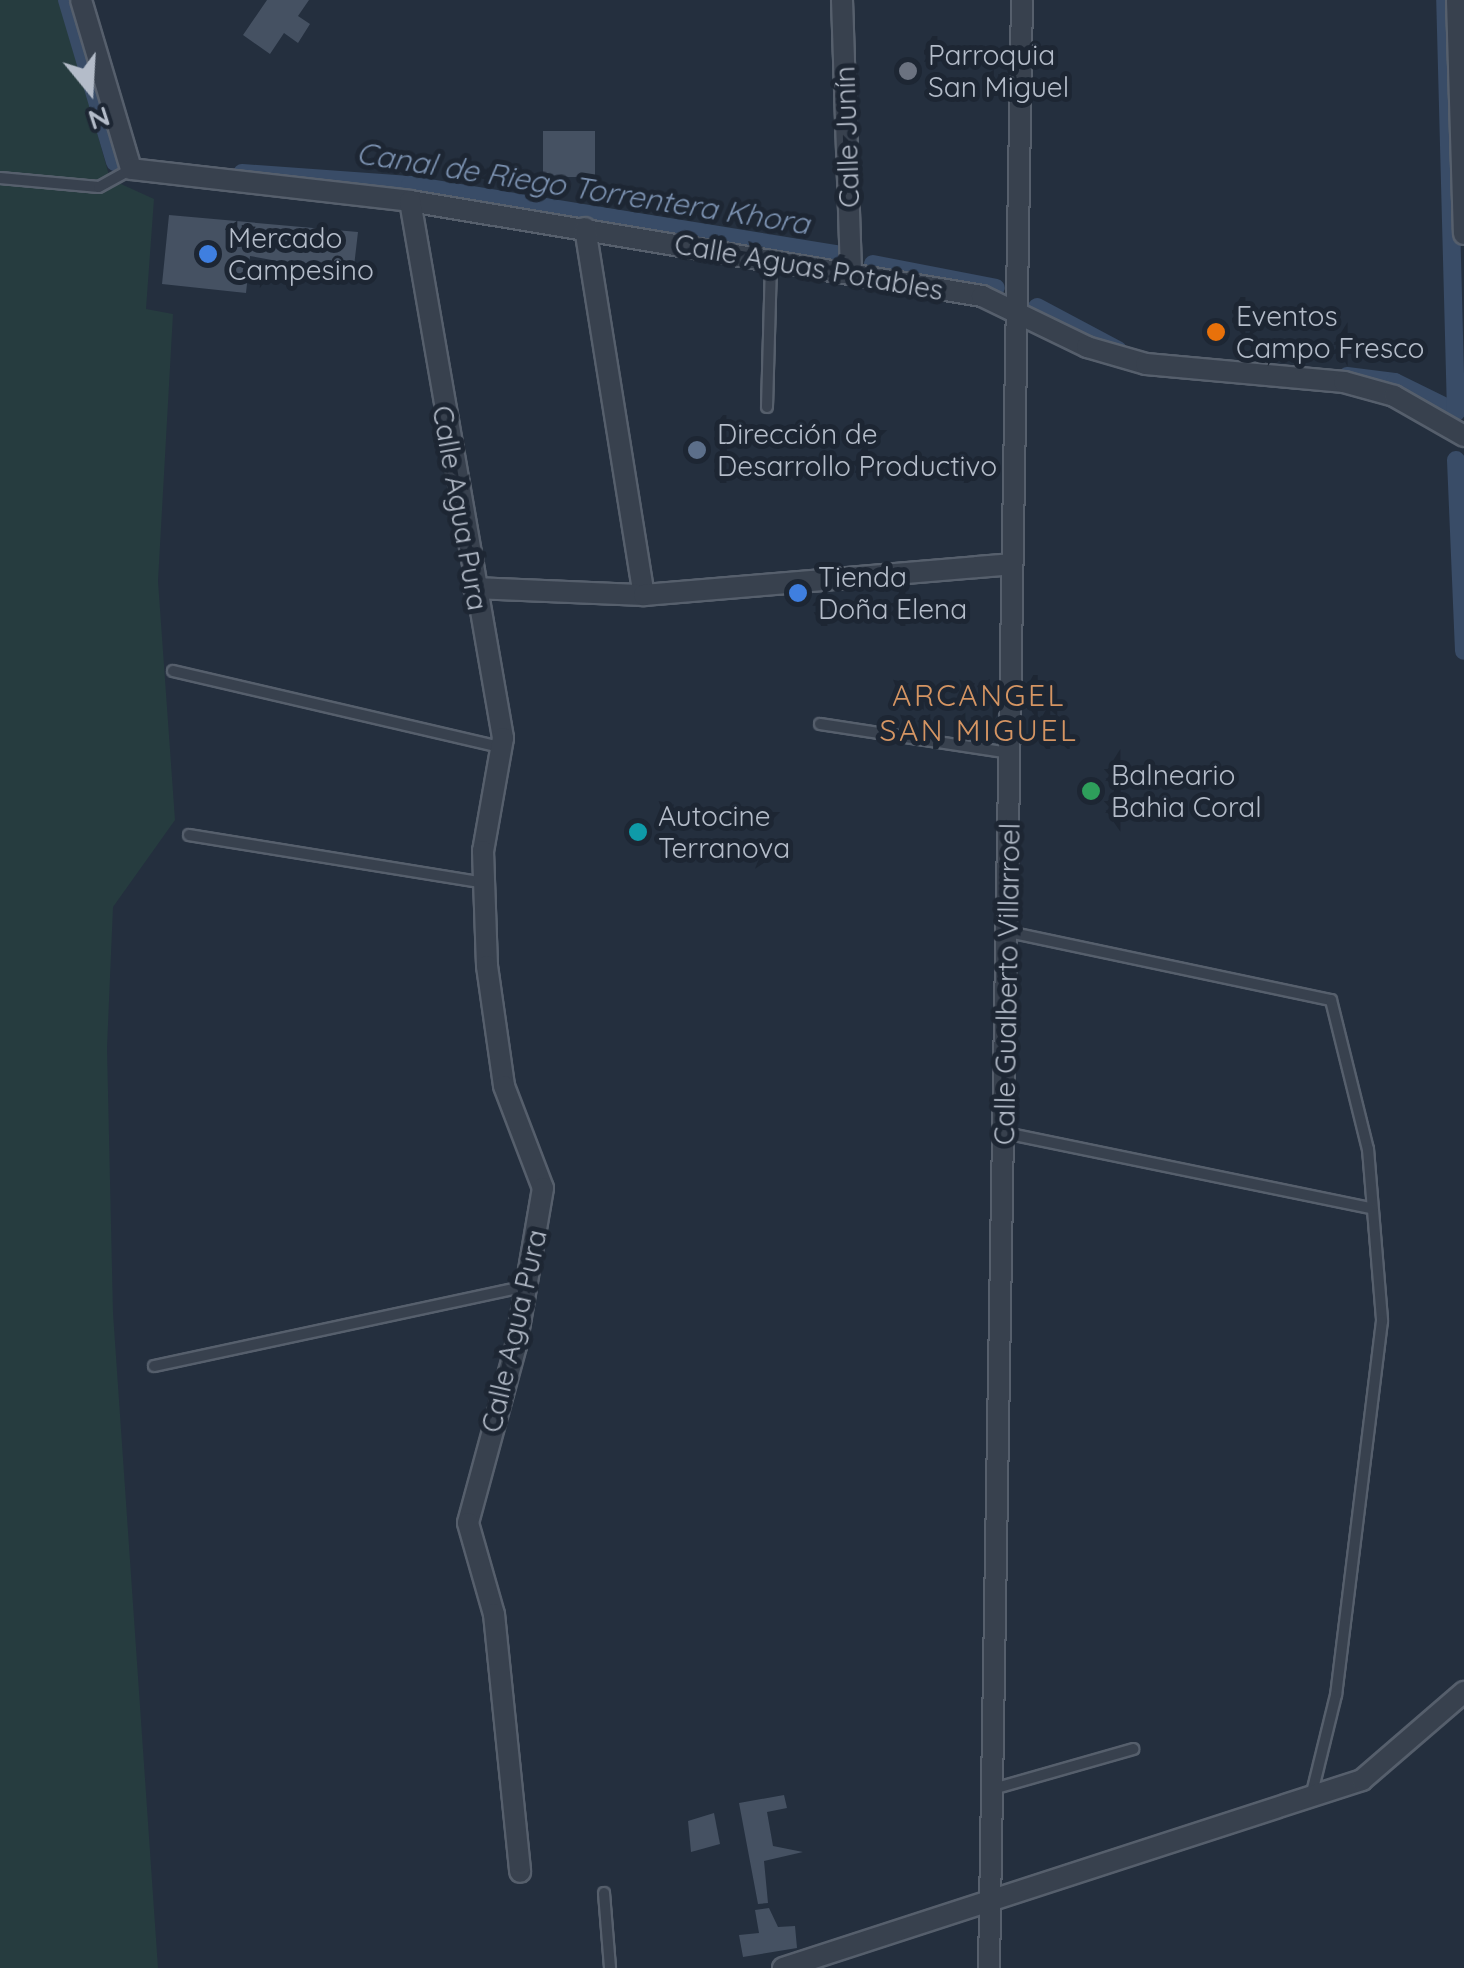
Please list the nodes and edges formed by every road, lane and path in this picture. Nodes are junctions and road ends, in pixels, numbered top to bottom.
1 (81, 0) edge
2 (842, 0) edge
3 (1022, 0) edge
4 (1456, 0) edge
5 (130, 169) junction
6 (0, 178) edge
7 (410, 201) junction
8 (585, 228) junction
9 (1464, 234) edge
10 (771, 261) junction
11 (851, 273) junction
12 (1016, 313) junction
13 (767, 407) dead end
14 (1464, 436) edge
15 (1011, 564) junction
16 (474, 588) junction
17 (644, 596) junction
18 (172, 671) dead end
19 (820, 724) dead end
20 (504, 748) junction
21 (1010, 753) junction
22 (189, 835) dead end
23 (484, 883) junction
24 (1008, 932) junction
25 (1005, 1133) junction
26 (1370, 1208) junction
27 (528, 1286) junction
28 (154, 1366) dead end
29 (1464, 1692) edge
30 (1133, 1749) dead end
31 (994, 1789) junction
32 (1312, 1793) junction
33 (520, 1872) dead end
34 (604, 1893) dead end
35 (989, 1908) junction
36 (610, 1968) edge
37 (783, 1968) edge
38 (989, 1968) edge

1 - 5 street
2 - 11 street, Calle Junín
3 - 12 street, Calle Gualberto Villarroel
4 - 9 street
5 - 6 lane
5 - 7 street, Calle Aguas Potables
7 - 8 street, Calle Aguas Potables
7 - 16 street, Calle Agua Pura
8 - 10 street, Calle Aguas Potables
8 - 17 street
10 - 11 street, Calle Aguas Potables
10 - 13 lane
11 - 12 street, Calle Aguas Potables
12 - 14 street, Calle Aguas Potables
12 - 15 street, Calle Gualberto Villarroel
15 - 17 street
15 - 21 street, Calle Gualberto Villarroel
16 - 17 street
16 - 20 street, Calle Agua Pura
18 - 20 lane
19 - 21 lane
20 - 23 street, Calle Agua Pura
21 - 24 street, Calle Gualberto Villarroel
22 - 23 lane
23 - 27 street, Calle Agua Pura
24 - 25 street, Calle Gualberto Villarroel
24 - 26 lane
25 - 26 lane
25 - 31 street, Calle Gualberto Villarroel
26 - 32 lane
27 - 28 lane
27 - 33 street, Calle Agua Pura
29 - 32 street
30 - 31 lane
31 - 35 street, Calle Gualberto Villarroel
32 - 35 street
34 - 36 lane
35 - 37 street
35 - 38 street, Calle Gualberto Villarroel

